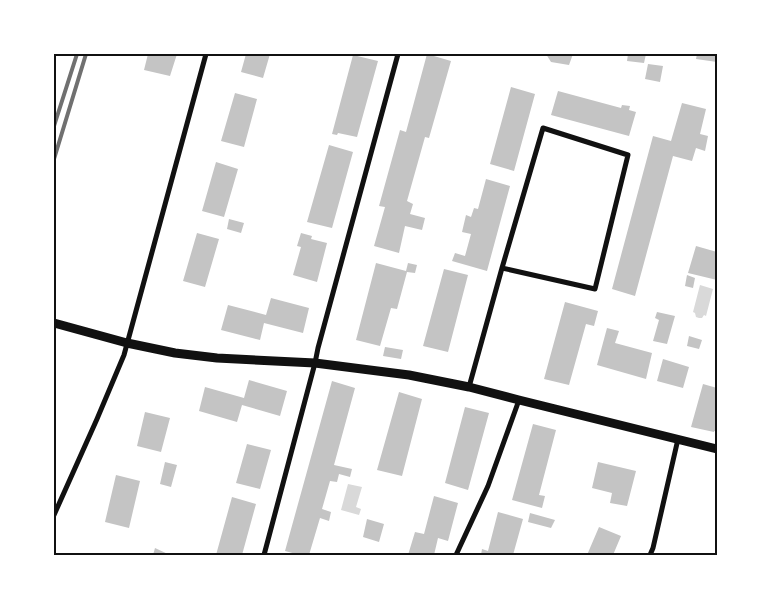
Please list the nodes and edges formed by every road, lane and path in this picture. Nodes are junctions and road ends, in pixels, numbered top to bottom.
1 (206, 54) edge
2 (398, 54) edge
3 (502, 268) junction
4 (54, 323) edge
5 (127, 343) junction
6 (315, 363) junction
7 (469, 386) junction
8 (518, 400) junction
9 (678, 439) junction
10 (717, 449) edge
11 (54, 515) edge
12 (264, 555) edge
13 (456, 555) edge
14 (650, 555) edge

1 - 5 street
2 - 6 street
3 - 3 street
3 - 7 street
4 - 5 street
5 - 6 street
5 - 11 street
6 - 7 street
6 - 12 street
7 - 8 street
8 - 9 street
8 - 13 street
9 - 10 street
9 - 14 street

